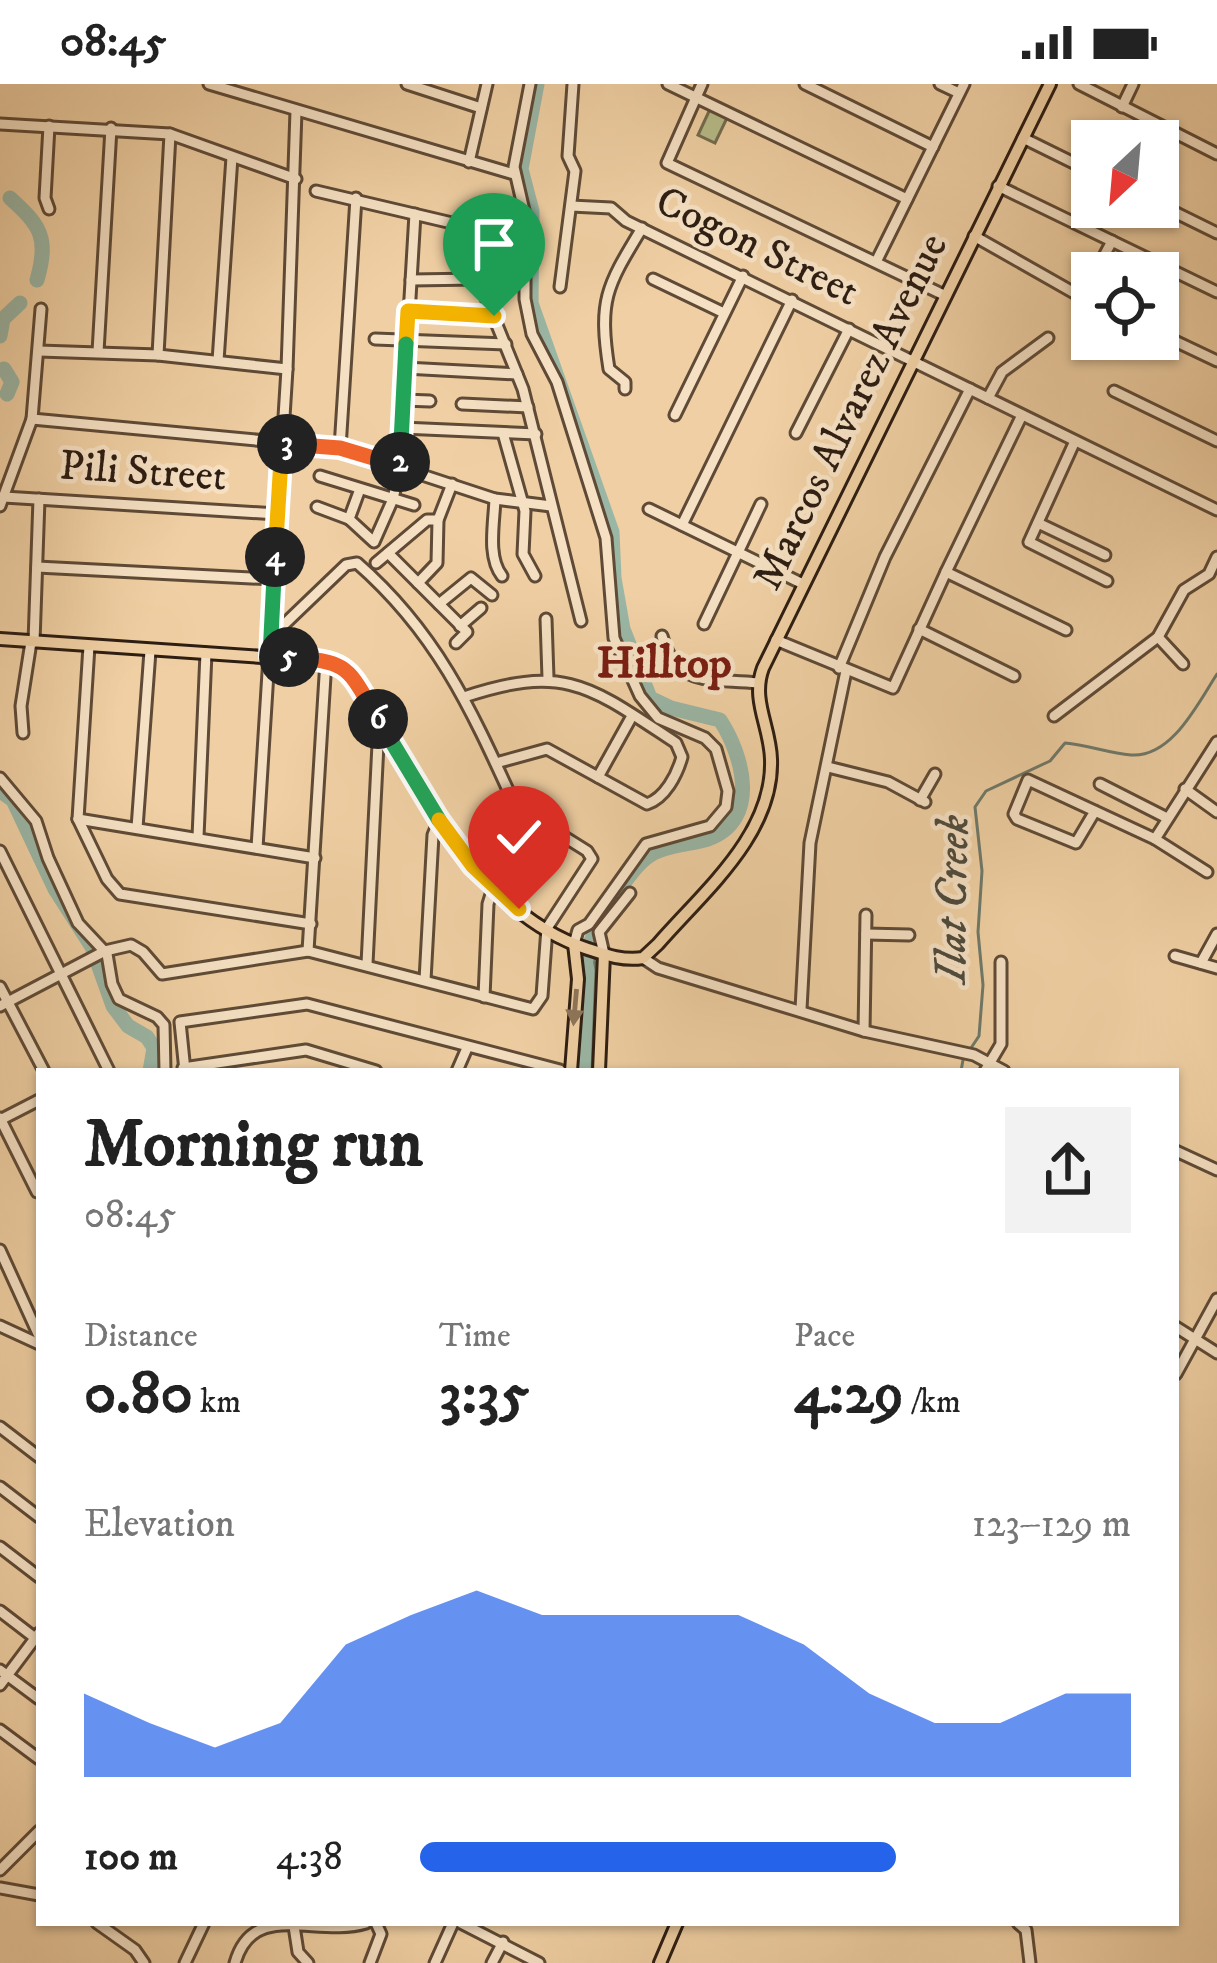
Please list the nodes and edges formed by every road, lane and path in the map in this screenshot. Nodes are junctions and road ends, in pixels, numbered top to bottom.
1 (208, 84) edge
2 (406, 84) edge
3 (487, 84) edge
4 (530, 84) edge
5 (573, 84) edge
6 (668, 84) edge
7 (702, 84) edge
8 (805, 84) edge
9 (940, 84) edge
10 (1050, 84) edge
11 (1078, 84) edge
12 (1133, 84) edge
13 (236, 87) edge
14 (427, 87) edge
15 (962, 89) edge
16 (696, 97) junction
17 (1122, 107) junction
18 (481, 108) junction
19 (296, 111) junction
20 (0, 124) edge
21 (49, 126) junction
22 (111, 128) junction
23 (170, 134) junction
24 (1023, 138) junction
25 (933, 147) junction
26 (1217, 154) edge
27 (232, 157) junction
28 (470, 162) junction
29 (1071, 162) edge
30 (514, 174) junction
31 (296, 179) junction
32 (998, 186) junction
33 (316, 191) dead end
34 (356, 198) junction
35 (908, 199) junction
36 (571, 206) junction
37 (474, 207) dead end
38 (49, 209) dead end
39 (415, 214) junction
40 (1179, 214) edge
41 (469, 227) junction
42 (642, 228) junction
43 (1217, 233) edge
44 (974, 236) junction
45 (1112, 241) junction
46 (512, 251) dead end
47 (469, 252) junction
48 (1106, 252) edge
49 (876, 262) junction
50 (515, 266) dead end
51 (743, 275) junction
52 (476, 279) junction
53 (653, 279) dead end
54 (411, 280) junction
55 (560, 287) dead end
56 (1071, 291) edge
57 (1217, 292) edge
58 (946, 296) junction
59 (792, 301) junction
60 (40, 309) dead end
61 (408, 311) junction
62 (724, 313) junction
63 (494, 316) junction
64 (849, 329) junction
65 (1048, 338) dead end
66 (375, 339) dead end
67 (406, 339) junction
68 (1179, 343) edge
69 (506, 344) junction
70 (39, 351) junction
71 (98, 352) junction
72 (158, 355) junction
73 (218, 361) junction
74 (913, 361) junction
75 (1217, 361) edge
76 (405, 368) junction
77 (287, 369) junction
78 (518, 374) junction
79 (625, 389) dead end
80 (970, 389) junction
81 (1114, 392) dead end
82 (988, 398) junction
83 (404, 400) junction
84 (430, 401) dead end
85 (462, 404) dead end
86 (528, 407) junction
87 (675, 415) dead end
88 (1022, 415) junction
89 (32, 419) junction
90 (402, 428) junction
91 (503, 433) junction
92 (796, 433) dead end
93 (536, 434) junction
94 (1075, 441) junction
95 (1217, 441) edge
96 (282, 443) junction
97 (340, 448) junction
98 (400, 466) junction
99 (320, 476) dead end
100 (452, 484) junction
101 (360, 489) junction
102 (39, 499) junction
103 (494, 499) junction
104 (393, 500) junction
105 (2, 501) edge
106 (521, 503) junction
107 (761, 504) dead end
108 (414, 505) dead end
109 (551, 506) junction
110 (317, 507) dead end
111 (649, 509) dead end
112 (1217, 510) edge
113 (278, 514) junction
114 (349, 519) junction
115 (438, 520) junction
116 (1038, 523) junction
117 (682, 525) junction
118 (739, 553) junction
119 (388, 554) junction
120 (1105, 555) dead end
121 (1217, 557) edge
122 (376, 563) dead end
123 (38, 567) junction
124 (946, 572) junction
125 (502, 576) dead end
126 (535, 576) dead end
127 (274, 580) junction
128 (1107, 580) dead end
129 (418, 583) junction
130 (803, 584) junction
131 (492, 595) dead end
132 (439, 604) junction
133 (481, 608) dead end
134 (546, 620) dead end
135 (581, 621) dead end
136 (704, 624) dead end
137 (460, 626) junction
138 (919, 629) junction
139 (1066, 630) dead end
140 (662, 636) dead end
141 (272, 637) junction
142 (1158, 637) junction
143 (0, 639) edge
144 (776, 640) junction
145 (32, 642) junction
146 (456, 643) dead end
147 (89, 646) junction
148 (150, 651) junction
149 (206, 653) junction
150 (270, 656) junction
151 (326, 660) junction
152 (1183, 664) dead end
153 (843, 670) junction
154 (1014, 676) dead end
155 (548, 678) junction
156 (757, 683) junction
157 (464, 697) junction
158 (632, 716) junction
159 (1054, 716) dead end
160 (385, 730) junction
161 (23, 733) dead end
162 (1215, 750) edge
163 (496, 763) junction
164 (827, 767) junction
165 (935, 775) dead end
166 (598, 777) junction
167 (0, 778) edge
168 (1100, 784) dead end
169 (1185, 790) junction
170 (1094, 811) junction
171 (1217, 812) edge
172 (1167, 818) junction
173 (78, 819) junction
174 (439, 820) junction
175 (137, 829) junction
176 (198, 838) junction
177 (1155, 839) junction
178 (257, 848) junction
179 (0, 851) edge
180 (314, 858) junction
181 (4, 867) edge
182 (1207, 872) dead end
183 (493, 888) junction
184 (630, 893) dead end
185 (866, 915) dead end
186 (311, 924) junction
187 (547, 928) junction
188 (866, 934) junction
189 (1217, 934) edge
190 (909, 935) dead end
191 (588, 949) junction
192 (308, 951) junction
193 (100, 954) junction
194 (1175, 956) dead end
195 (643, 958) junction
196 (1000, 962) dead end
197 (1201, 963) junction
198 (367, 964) junction
199 (1217, 968) edge
200 (62, 974) junction
201 (424, 980) junction
202 (0, 987) edge
203 (484, 998) junction
204 (4, 1004) edge
205 (801, 1010) junction
206 (864, 1030) junction
207 (467, 1048) junction
208 (512, 1059) junction
209 (42, 1068) edge
210 (105, 1068) edge
211 (165, 1068) edge
212 (184, 1068) edge
213 (196, 1068) edge
214 (366, 1068) edge
215 (458, 1068) edge
216 (508, 1068) edge
217 (538, 1068) edge
218 (571, 1068) edge
219 (599, 1068) edge
220 (988, 1068) edge
221 (36, 1101) edge
222 (0, 1119) edge
223 (1179, 1152) edge
224 (1217, 1171) edge
225 (36, 1190) edge
226 (0, 1250) edge
227 (1217, 1299) edge
228 (0, 1326) edge
229 (1179, 1329) edge
230 (36, 1333) edge
231 (1196, 1338) junction
232 (36, 1339) edge
233 (1217, 1353) edge
234 (1179, 1369) edge
235 (0, 1427) edge
236 (36, 1455) edge
237 (0, 1487) edge
238 (36, 1514) edge
239 (0, 1547) edge
240 (36, 1574) edge
241 (0, 1611) edge
242 (36, 1636) edge
243 (36, 1639) edge
244 (2, 1677) edge
245 (36, 1697) edge
246 (0, 1730) edge
247 (36, 1757) edge
248 (36, 1835) edge
249 (0, 1870) edge
250 (0, 1888) edge
251 (36, 1894) edge
252 (102, 1926) edge
253 (201, 1926) edge
254 (294, 1926) joint
255 (377, 1926) edge
256 (455, 1926) edge
257 (464, 1926) edge
258 (676, 1926) edge
259 (1021, 1926) edge
260 (503, 1942) junction
261 (144, 1963) edge
262 (185, 1963) edge
263 (235, 1963) edge
264 (308, 1963) edge
265 (370, 1963) edge
266 (435, 1963) edge
267 (492, 1963) edge
268 (539, 1963) edge
269 (660, 1963) edge
270 (1030, 1963) edge

1 - 13 street
2 - 14 street
3 - 18 street
4 - 30 street
5 - 36 street
6 - 16 street
7 - 16 street
8 - 25 street
9 - 15 street
10 - 24 main road, Marcos Alvarez Avenue
11 - 17 street
12 - 17 street
13 - 19 street
14 - 18 street
15 - 25 street
16 - 35 street
16 - 49 street
17 - 26 street
18 - 28 street
19 - 28 street
19 - 31 street
20 - 21 street
21 - 22 street
21 - 38 street
22 - 23 street
22 - 71 street
23 - 27 street
23 - 72 street
24 - 29 street
24 - 32 main road, Marcos Alvarez Avenue
25 - 35 street
27 - 31 street
27 - 73 street
28 - 30 street
30 - 191 street
31 - 77 street
32 - 44 main road, Marcos Alvarez Avenue
32 - 45 street
33 - 34 street
34 - 39 street
34 - 97 street
35 - 49 street
36 - 42 street, Cogon Street
36 - 55 street
37 - 41 street
39 - 41 street
39 - 54 street
40 - 43 street
41 - 47 street
42 - 51 street, Cogon Street
42 - 79 street
44 - 56 street
44 - 58 main road, Marcos Alvarez Avenue
45 - 48 street
45 - 57 street
46 - 47 street
47 - 52 street
49 - 58 street
50 - 52 street
51 - 59 street, Cogon Street
51 - 62 street
52 - 54 street
52 - 63 street
53 - 62 street
54 - 61 street
58 - 74 main road, Marcos Alvarez Avenue
59 - 64 street, Cogon Street
59 - 117 street
60 - 70 street
61 - 63 street
61 - 67 street
62 - 87 street
63 - 69 street
64 - 74 street, Cogon Street
64 - 92 street
65 - 82 street
66 - 67 street
67 - 69 street
67 - 76 street
68 - 75 street
69 - 78 street
70 - 71 street
70 - 89 street
71 - 72 street
72 - 73 street
73 - 77 street
74 - 80 street, Cogon Street
74 - 130 main road, Marcos Alvarez Avenue
76 - 78 street
76 - 83 street
77 - 96 street
78 - 86 street
80 - 82 street, Cogon Street
80 - 153 street
81 - 95 street
82 - 88 street, Cogon Street
83 - 84 street
83 - 90 street
85 - 86 street
86 - 93 street
88 - 94 street, Cogon Street
88 - 124 street
89 - 96 street
89 - 105 street
90 - 91 street
90 - 98 street
91 - 93 street
91 - 106 street
93 - 109 street
94 - 112 street, Cogon Street
94 - 116 street
96 - 97 street
96 - 113 street
97 - 98 street
98 - 100 street
98 - 104 street
99 - 101 street
100 - 103 street
100 - 115 street
101 - 104 street
101 - 114 street
102 - 105 street, Pili Street
102 - 113 street, Pili Street
102 - 123 street
103 - 106 street
103 - 125 street
104 - 108 street
104 - 114 street
106 - 109 street
106 - 126 street
107 - 118 street
109 - 135 street
110 - 114 street
111 - 117 street
113 - 127 street
115 - 119 street
115 - 129 street
116 - 120 street
116 - 128 street
117 - 118 street
118 - 130 street
118 - 136 street
119 - 122 street
119 - 129 street
121 - 142 street
123 - 127 street
123 - 145 street
124 - 138 street
124 - 139 street
127 - 141 street
129 - 132 street
130 - 144 main road, Marcos Alvarez Avenue
131 - 132 street
132 - 137 street
133 - 137 street
134 - 155 street
137 - 146 street
138 - 153 street
138 - 154 street
140 - 156 street
141 - 150 street
141 - 157 street
142 - 152 street
142 - 159 street
143 - 145 main road
144 - 153 street
144 - 156 main road, Marcos Alvarez Avenue
145 - 147 main road
145 - 161 street
147 - 148 main road
147 - 173 street
148 - 149 main road
148 - 175 street
149 - 150 main road
149 - 176 street
150 - 151 main road
150 - 178 street
151 - 160 main road
151 - 180 street
153 - 164 street
155 - 157 street
155 - 158 street
156 - 195 main road
157 - 163 street
158 - 166 street
158 - 166 street
160 - 174 main road
160 - 198 street
162 - 169 street
163 - 166 street
163 - 187 street
164 - 165 street
164 - 205 street
167 - 193 street
168 - 172 street
169 - 171 street
169 - 172 street
170 - 170 street
170 - 177 street
172 - 177 street
173 - 175 street
173 - 186 street
174 - 183 main road
174 - 201 street
175 - 176 street
176 - 178 street
177 - 182 street
178 - 180 street
179 - 181 street
180 - 186 street
181 - 200 street
183 - 187 main road
183 - 203 street
184 - 191 street
185 - 188 street
186 - 192 street
187 - 191 main road
187 - 203 street
188 - 190 street
188 - 206 street
189 - 197 street
191 - 195 main road
191 -> 218 main road
191 - 219 main road
192 - 193 street
192 - 198 street
193 - 200 street
193 - 211 street
194 - 197 street
195 - 205 street
196 - 220 street
197 - 199 street
198 - 201 street
200 - 204 street
200 - 210 street
201 - 203 street
202 - 204 street
204 - 209 street
205 - 206 street
206 - 220 street
207 - 208 street
207 - 212 street
207 - 215 street
208 - 216 street
208 - 217 street
213 - 214 street
221 - 222 street
222 - 225 street
223 - 224 street
226 - 230 street
227 - 231 street
228 - 232 street
229 - 231 street
231 - 233 street
231 - 234 street
235 - 236 street
237 - 238 street
239 - 240 street
241 - 242 street
243 - 244 street
244 - 245 street
246 - 247 street
248 - 249 street
250 - 251 street
252 - 261 street
253 - 262 street
254 - 263 street
254 - 264 street
255 - 265 street
256 - 266 street
257 - 260 street
258 - 269 main road
259 - 270 street
260 - 267 street
260 - 268 street

